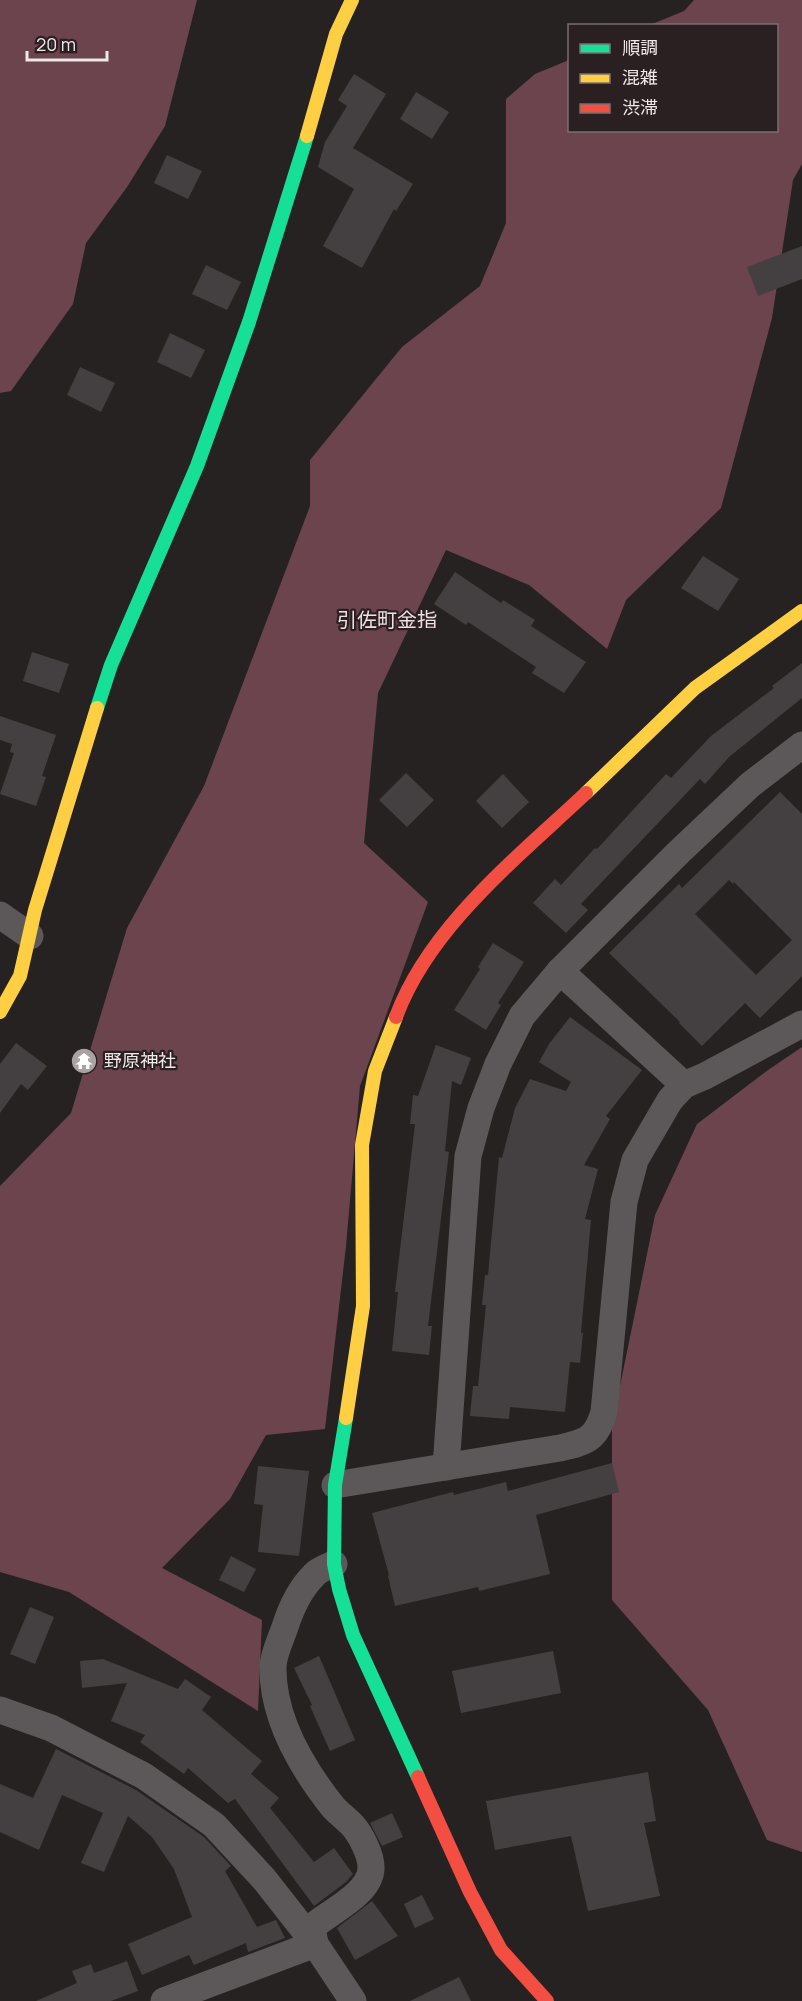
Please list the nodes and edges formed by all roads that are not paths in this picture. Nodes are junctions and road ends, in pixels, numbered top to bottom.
1 (351, 0) edge
2 (802, 611) edge
3 (802, 745) edge
4 (0, 915) edge
5 (30, 936) junction
6 (560, 971) junction
7 (0, 1012) edge
8 (802, 1026) edge
9 (684, 1085) junction
10 (446, 1467) junction
11 (335, 1485) junction
12 (334, 1564) junction
13 (0, 1710) edge
14 (315, 1944) junction
15 (164, 2001) edge
16 (352, 2001) edge
17 (547, 2001) edge

1 - 5 street
2 - 11 street
3 - 6 street
4 - 5 street
5 - 7 street
6 - 9 street
6 - 10 street
8 - 9 street
9 - 10 street
10 - 11 street
11 - 12 street
12 - 14 street
12 - 17 street
13 - 14 street
14 - 15 street
14 - 16 street

